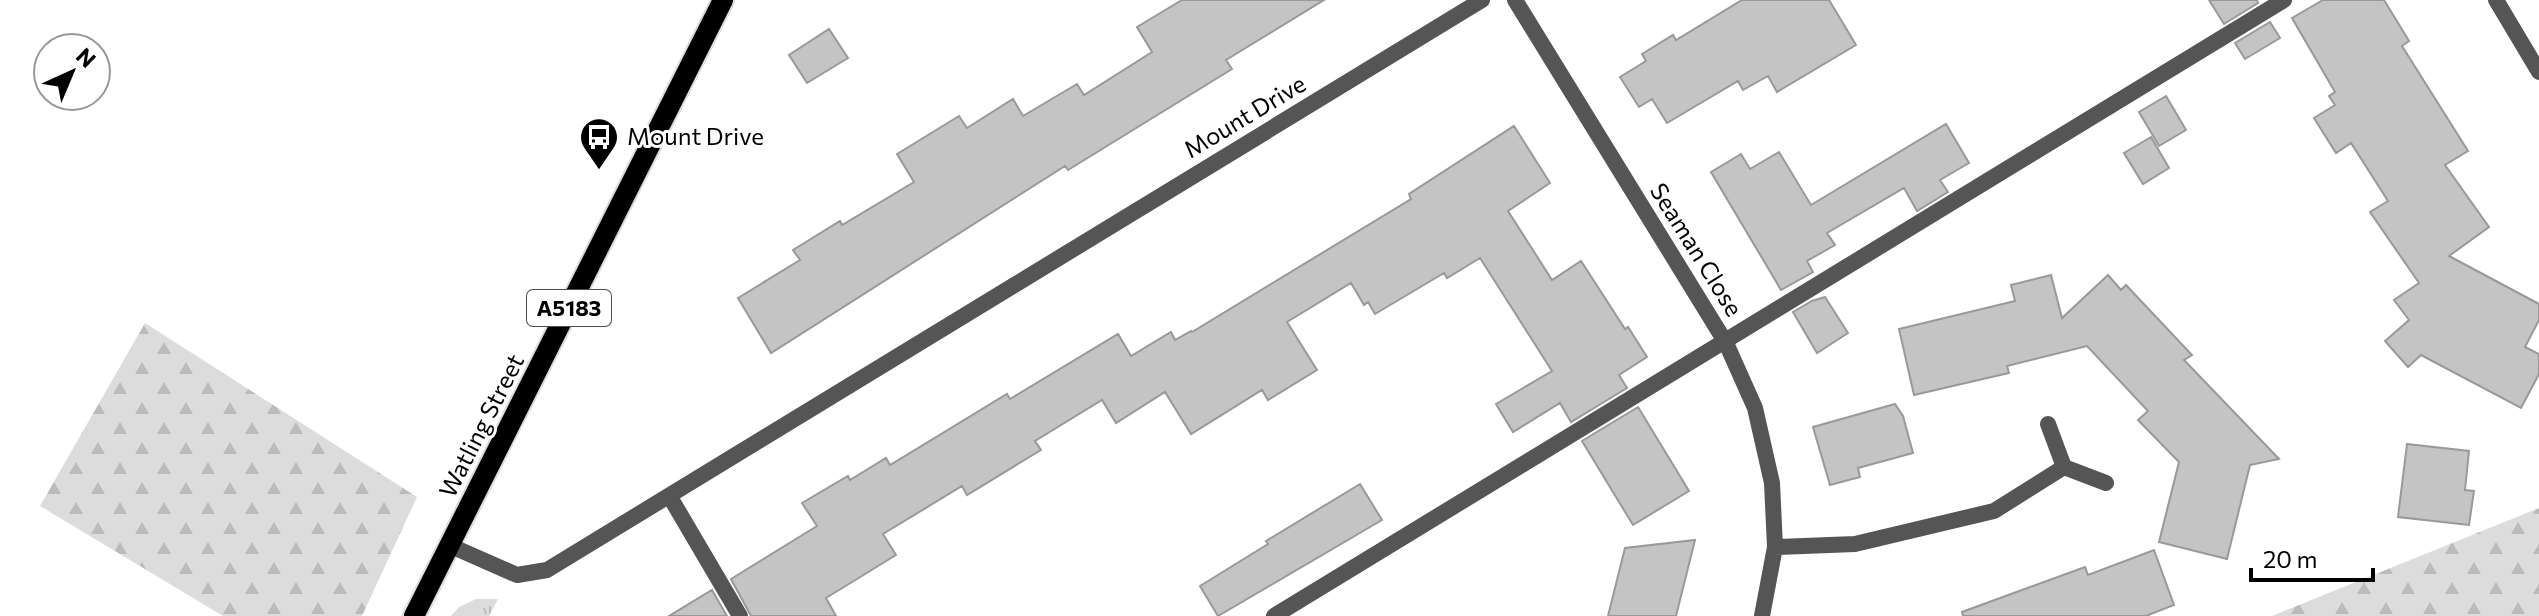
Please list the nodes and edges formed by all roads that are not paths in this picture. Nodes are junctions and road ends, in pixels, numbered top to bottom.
1 (723, 0) edge
2 (1482, 0) edge
3 (1515, 0) edge
4 (2284, 0) edge
5 (2496, 0) edge
6 (2539, 72) edge
7 (1726, 343) junction
8 (2048, 424) dead end
9 (2064, 467) junction
10 (2106, 483) dead end
11 (670, 497) junction
12 (451, 546) junction
13 (1775, 547) junction
14 (414, 616) edge
15 (740, 616) edge
16 (1274, 616) edge
17 (1762, 616) edge

1 - 12 main road, Watling Street / A5183
2 - 11 street, Mount Drive
3 - 7 street, Seaman Close
4 - 7 street
5 - 6 street
7 - 13 street, Seaman Close
7 - 16 street
8 - 9 street
9 - 10 street
9 - 13 street
11 - 12 street, Mount Drive
11 - 15 street
12 - 14 main road, Watling Street / A5183
13 - 17 street, Seaman Close

